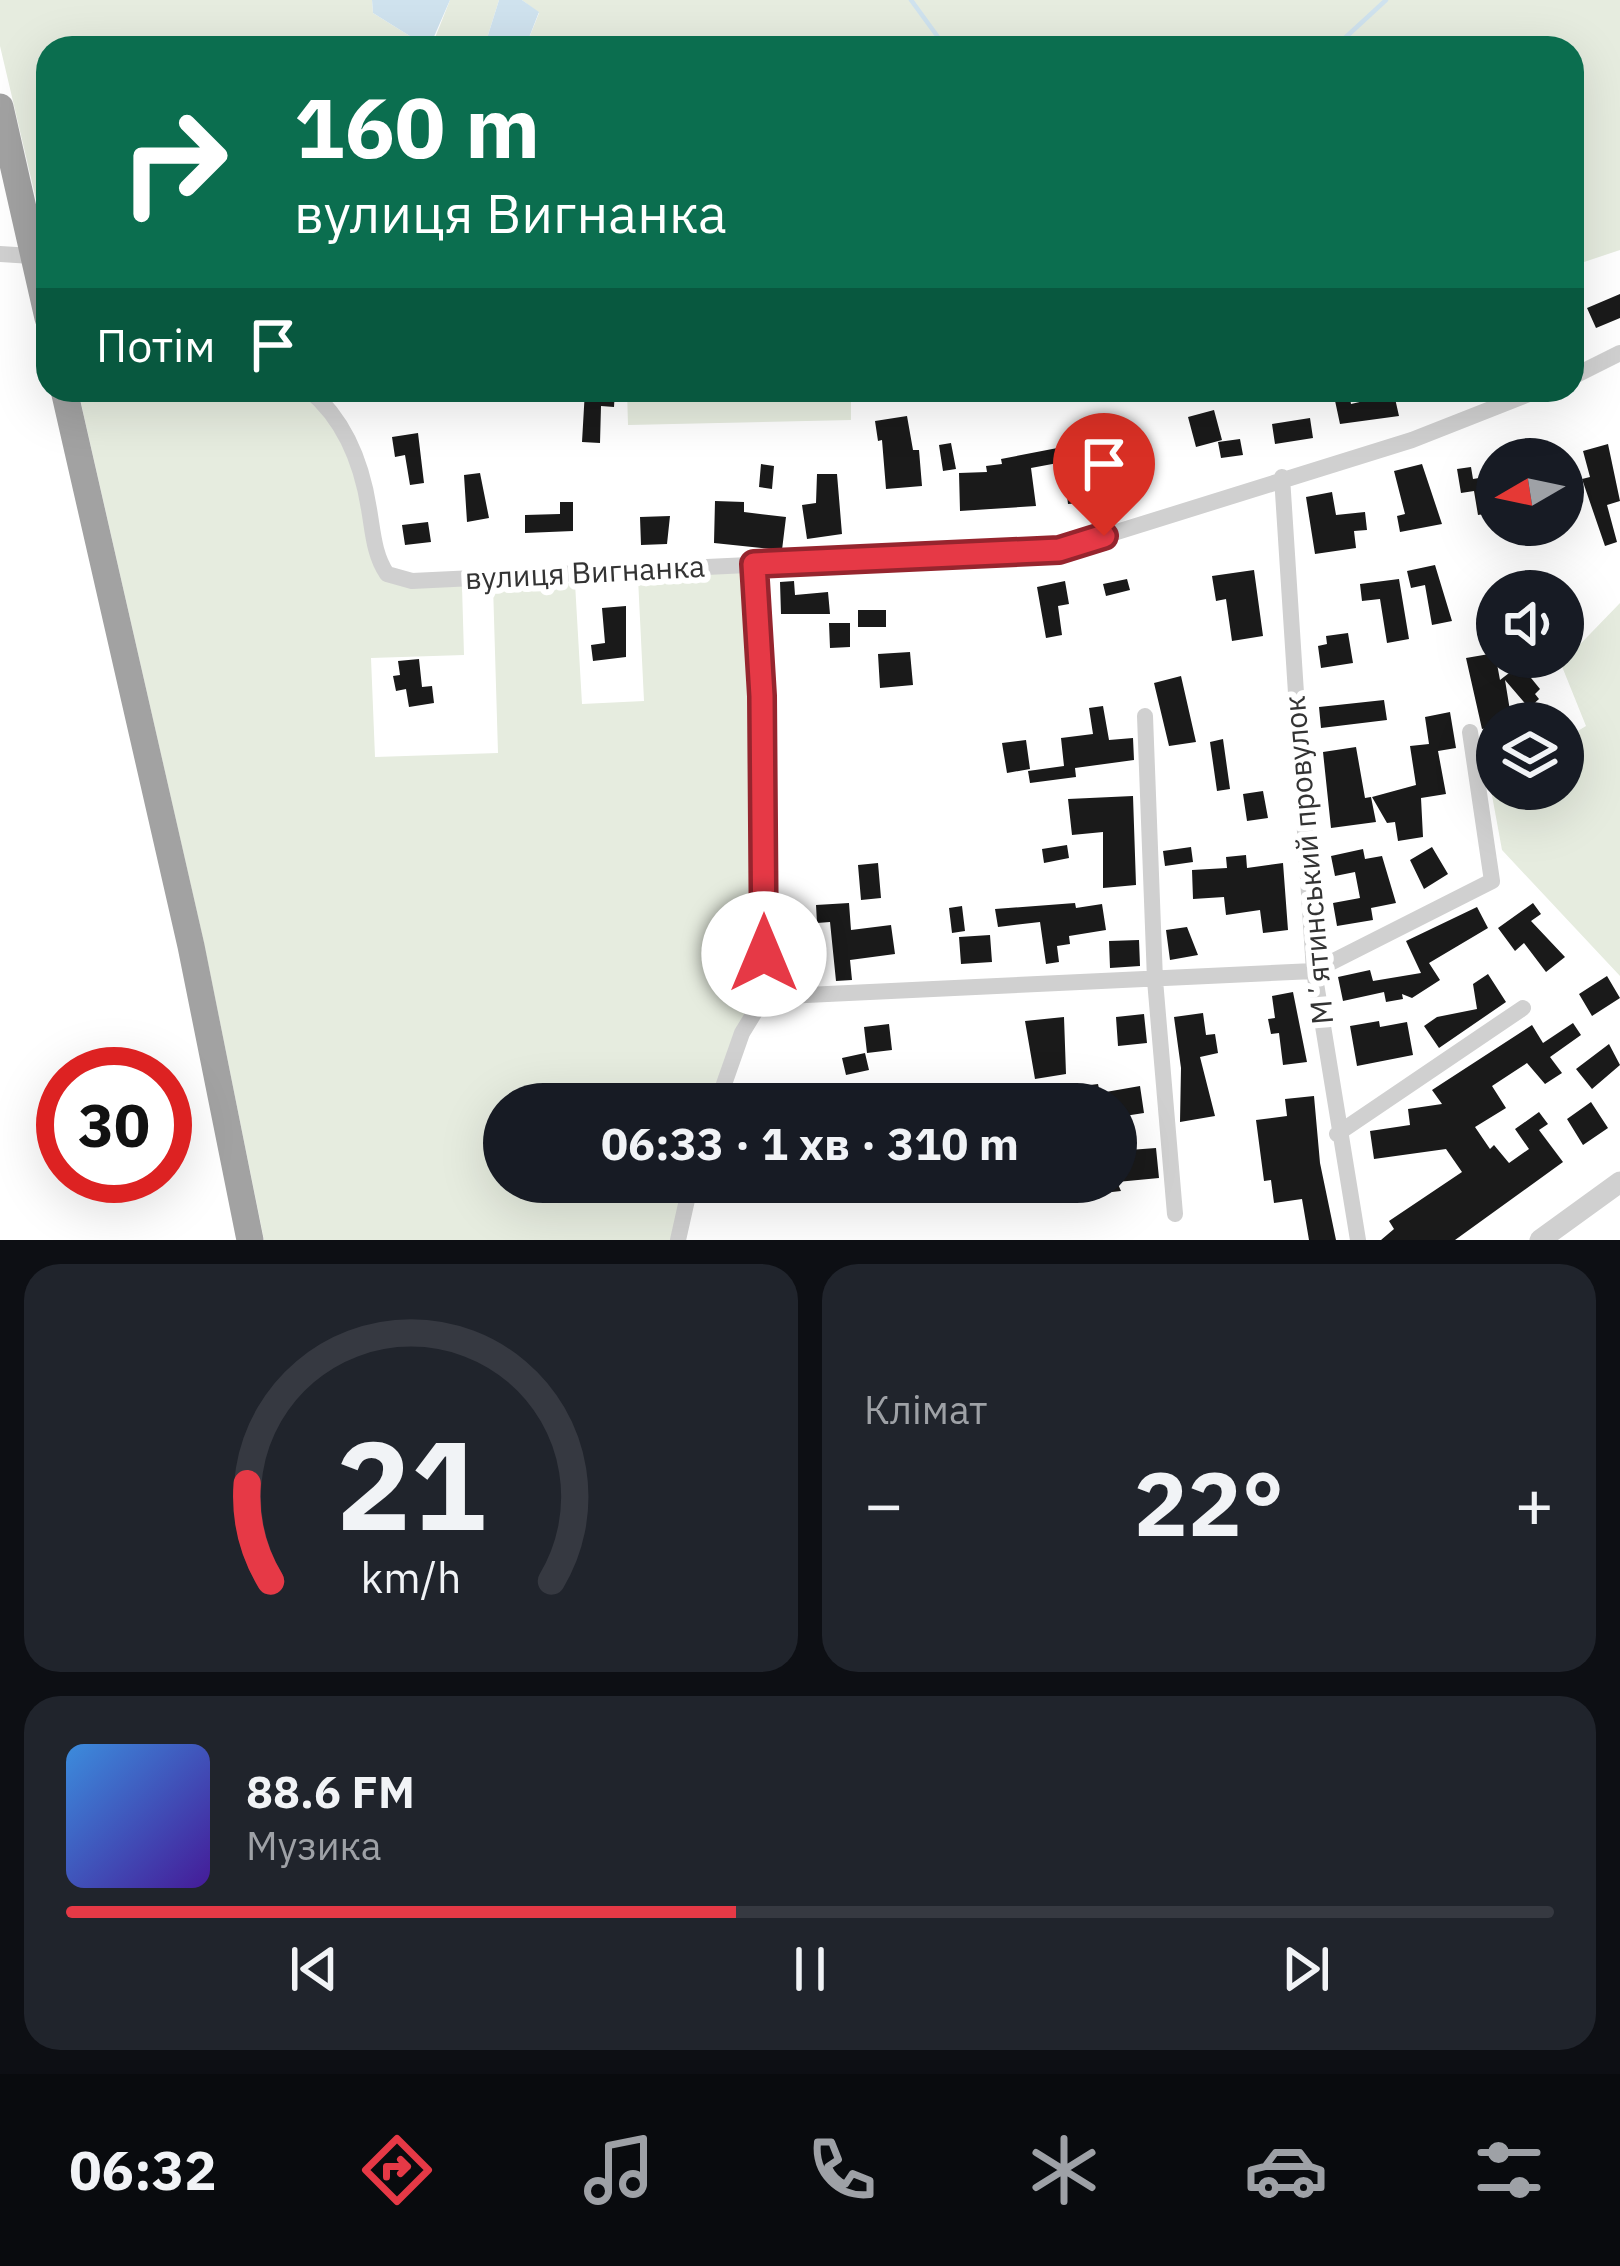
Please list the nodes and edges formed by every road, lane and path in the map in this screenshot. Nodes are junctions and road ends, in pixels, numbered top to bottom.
1 (0, 106) edge
2 (36, 237) edge
3 (0, 254) edge
4 (36, 255) edge
5 (1620, 353) edge
6 (1584, 371) edge
7 (67, 402) edge
8 (320, 402) edge
9 (1509, 402) edge
10 (1282, 477) junction
11 (754, 564) junction
12 (1145, 716) dead end
13 (1470, 732) dead end
14 (1314, 971) junction
15 (1155, 980) junction
16 (764, 997) junction
17 (1522, 1008) dead end
18 (724, 1083) edge
19 (1337, 1134) junction
20 (1620, 1182) edge
21 (686, 1203) edge
22 (1175, 1214) dead end
23 (250, 1240) edge
24 (678, 1240) edge
25 (1358, 1240) edge
26 (1540, 1240) edge

1 - 2 highway
3 - 4 street
5 - 6 street
7 - 23 highway
8 - 11 street, вулиця Вигнанка
9 - 10 street, вулиця Вигнанка
10 - 11 street, вулиця Вигнанка
10 - 14 street, Мʼятинський провулок
11 - 16 street
12 - 15 street
13 - 14 street
14 - 15 street
14 - 19 street, Мʼятинський провулок
15 - 16 street
15 - 22 street
16 - 18 street
17 - 19 street
19 - 25 street, Мʼятинський провулок
20 - 26 street
21 - 24 street

